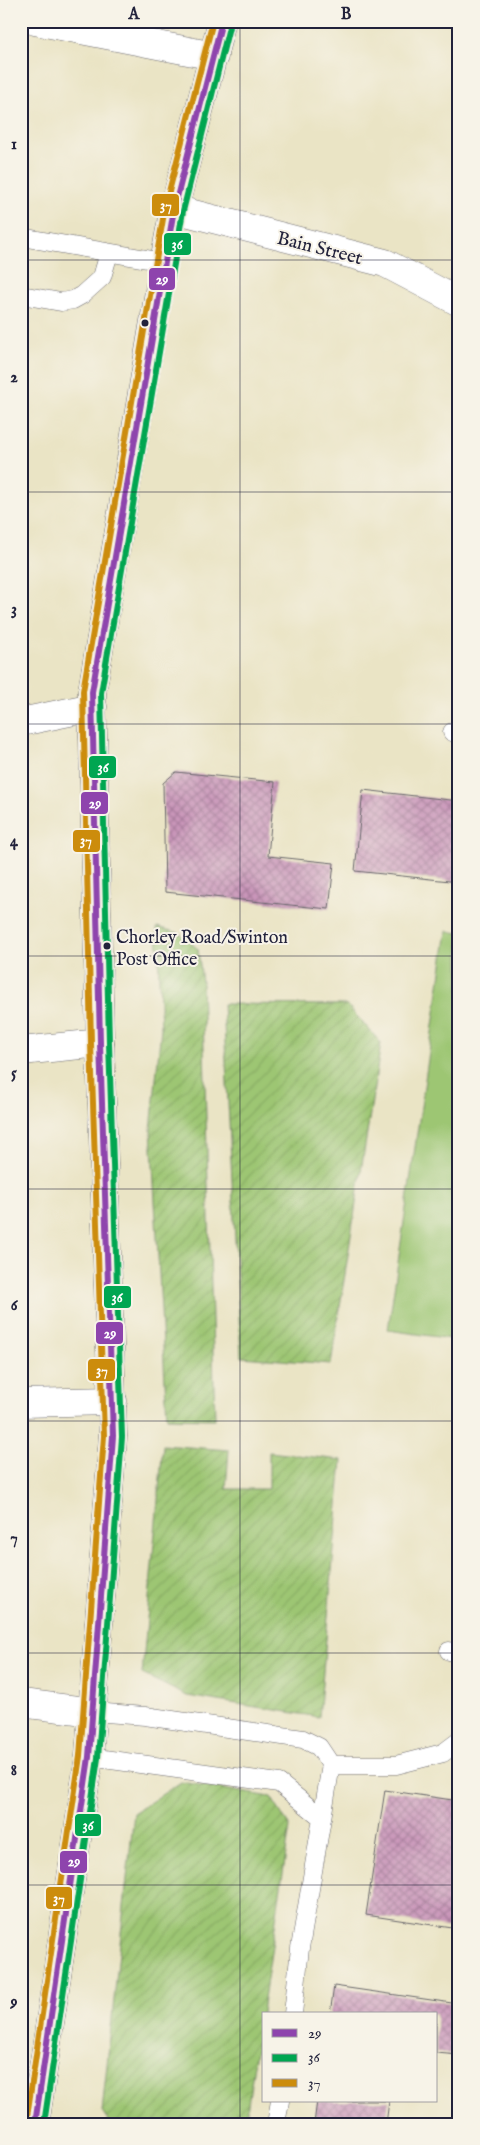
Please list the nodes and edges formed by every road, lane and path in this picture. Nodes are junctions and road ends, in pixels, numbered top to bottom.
1 (35, 21) edge
2 (222, 21) edge
3 (214, 56) junction
4 (174, 209) junction
5 (21, 236) edge
6 (109, 253) junction
7 (164, 262) junction
8 (21, 295) edge
9 (459, 302) edge
10 (93, 707) junction
11 (21, 722) edge
12 (100, 1043) junction
13 (21, 1050) edge
14 (113, 1401) junction
15 (21, 1403) edge
16 (21, 1702) edge
17 (93, 1712) junction
18 (459, 1741) edge
19 (89, 1757) junction
20 (331, 1765) junction
21 (321, 1817) junction
22 (292, 2012) edge
23 (280, 2102) edge
24 (35, 2124) edge
25 (276, 2124) edge

1 - 3 main road
2 - 3 main road
3 - 4 main road
4 - 7 main road
4 - 9 main road, Bain Street
5 - 6 lane
6 - 7 lane
6 - 8 lane
7 - 10 main road
10 - 11 main road
10 - 12 main road
12 - 13 main road
12 - 14 main road
14 - 15 main road
14 - 17 main road
16 - 17 main road
17 - 19 main road
17 - 20 lane
18 - 20 lane
19 - 21 lane
19 - 24 main road
20 - 21 lane
21 - 22 lane
23 - 25 lane

